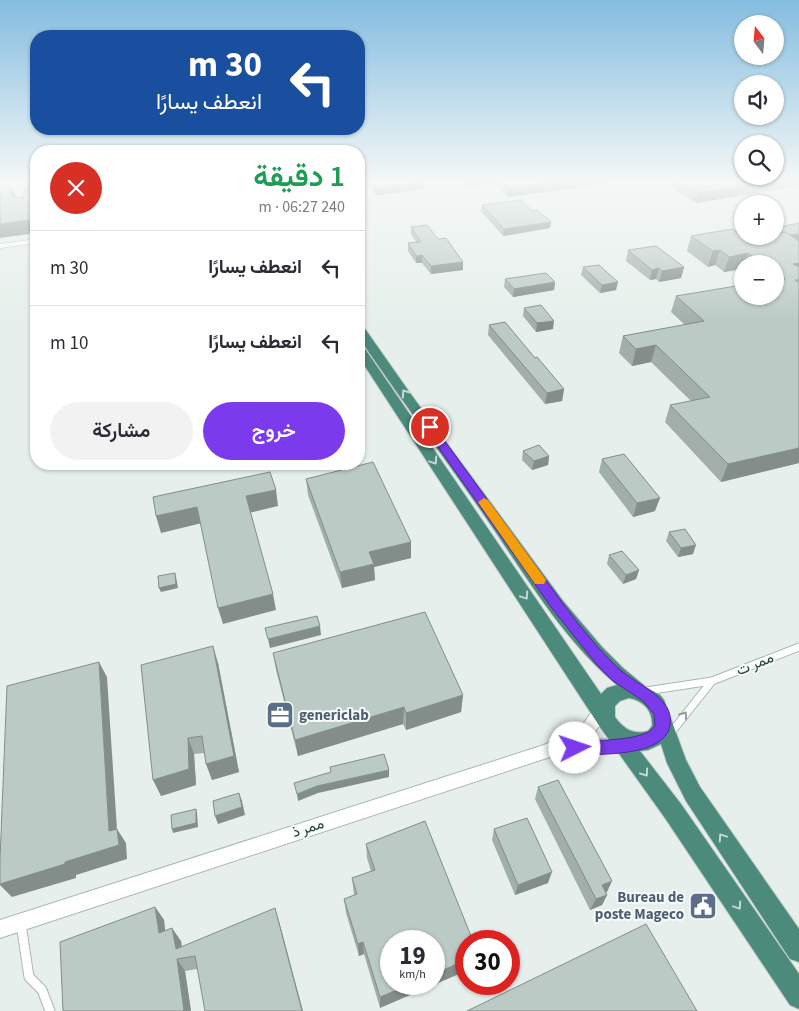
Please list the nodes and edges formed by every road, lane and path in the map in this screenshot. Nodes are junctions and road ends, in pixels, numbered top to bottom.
1 (30, 242) edge
2 (0, 246) edge
3 (365, 336) edge
4 (365, 356) edge
5 (799, 647) edge
6 (712, 681) junction
7 (639, 692) junction
8 (630, 728) junction
9 (547, 751) junction
10 (21, 922) junction
11 (0, 928) edge
12 (799, 950) edge
13 (799, 996) edge
14 (50, 1011) edge

1 - 2 lane
7 -> 3 highway
4 -> 8 highway
5 - 6 lane, ممر ت
6 - 7 lane, ممر ت
8 -> 6 lane
7 - 8 highway
7 - 8 highway
8 - 9 street
8 - 9 street, ممر ذ
12 -> 8 highway
8 -> 13 highway
9 - 10 street, ممر ذ
10 - 11 street, ممر ذ
10 - 14 lane

